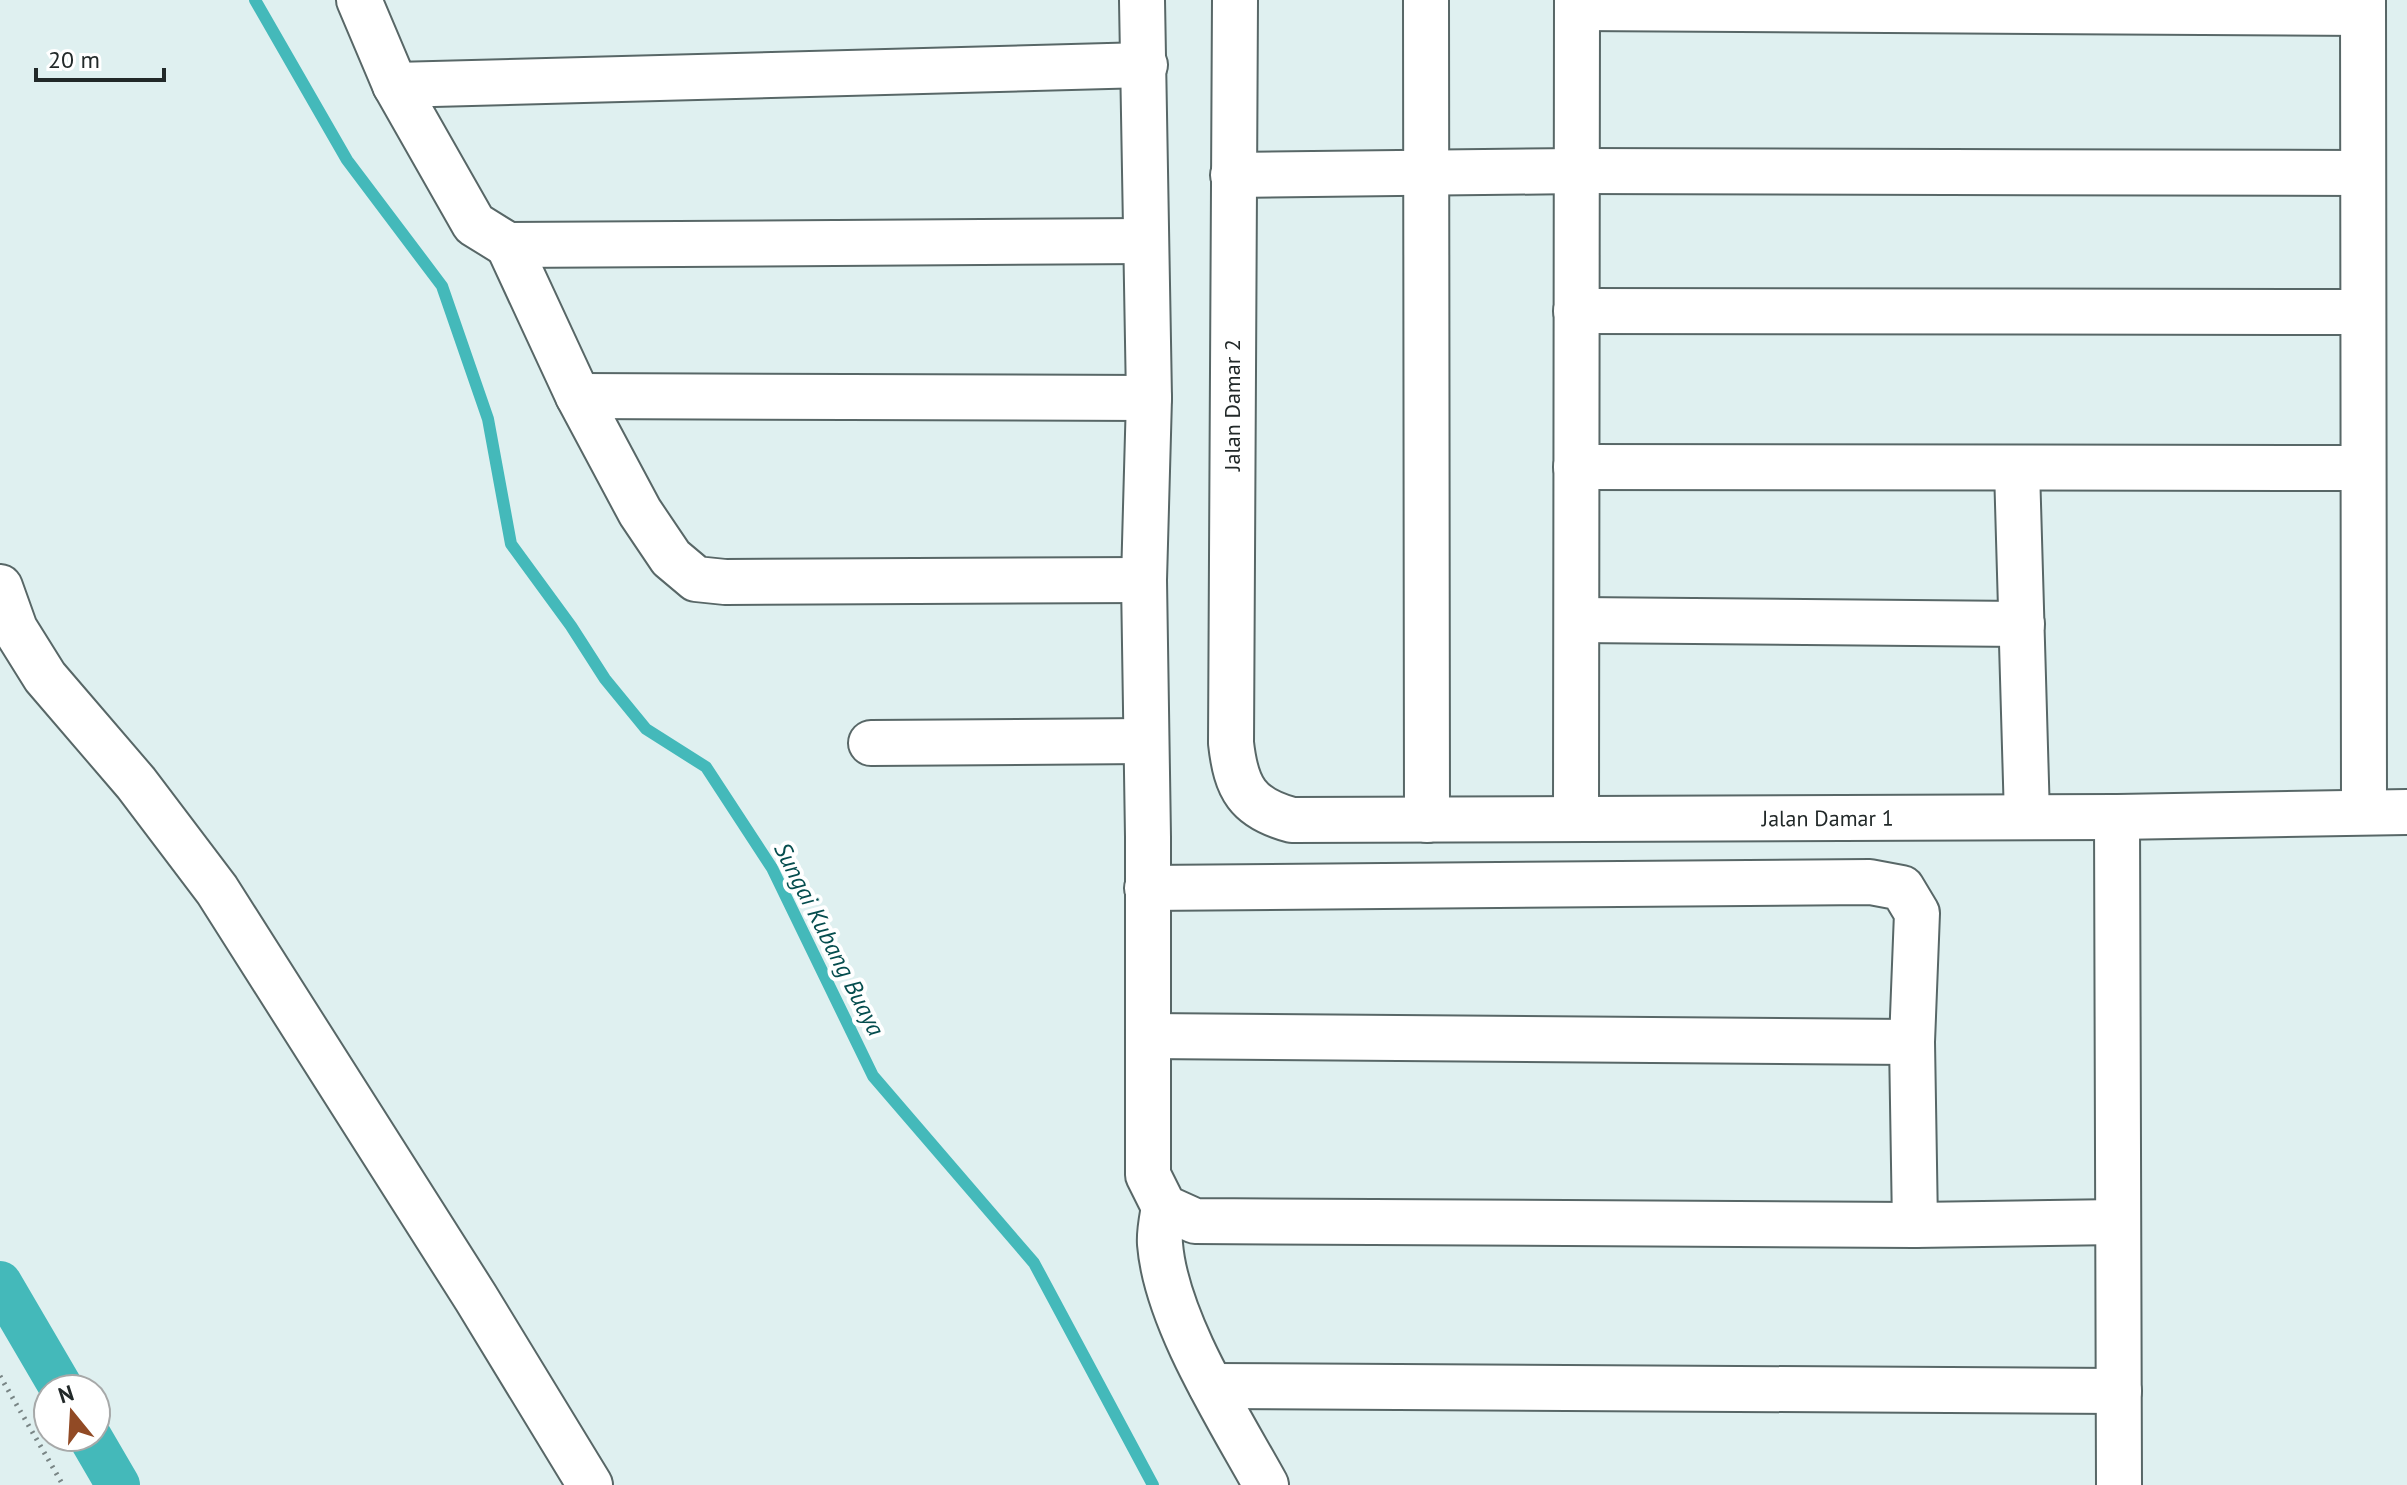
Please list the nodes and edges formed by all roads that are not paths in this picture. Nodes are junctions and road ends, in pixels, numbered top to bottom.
1 (359, 0) edge
2 (1142, 0) edge
3 (1235, 0) edge
4 (1426, 0) edge
5 (1578, 4) edge
6 (2363, 6) edge
7 (1145, 65) junction
8 (395, 85) junction
9 (1578, 171) junction
10 (1426, 173) junction
11 (2362, 173) junction
12 (1233, 175) junction
13 (1145, 241) junction
14 (508, 245) junction
15 (1576, 311) junction
16 (2362, 312) junction
17 (578, 396) junction
18 (1149, 398) junction
19 (1576, 467) junction
20 (2362, 468) junction
21 (2017, 469) junction
22 (1144, 580) junction
23 (0, 587) edge
24 (1578, 620) junction
25 (2022, 624) junction
26 (1146, 741) junction
27 (871, 743) dead end
28 (1253, 804) joint
29 (2364, 811) junction
30 (2407, 812) edge
31 (2027, 817) junction
32 (2117, 817) junction
33 (1576, 818) junction
34 (1427, 820) junction
35 (1147, 888) junction
36 (1148, 1036) junction
37 (1912, 1042) junction
38 (1164, 1207) junction
39 (2118, 1222) junction
40 (1915, 1225) junction
41 (1211, 1386) junction
42 (2119, 1391) junction
43 (590, 1485) edge
44 (1266, 1485) edge
45 (2119, 1485) edge

1 - 8 street
2 - 7 street
3 - 12 street, Jalan Damar 2
4 - 10 street
5 - 6 street
5 - 9 street
6 - 11 street
7 - 8 street
7 - 13 street
8 - 14 street
9 - 10 street
9 - 11 street
9 - 15 street
10 - 12 street
10 - 34 street
11 - 16 street
12 - 28 street, Jalan Damar 2
13 - 14 street
13 - 18 street
14 - 17 street
15 - 16 street
15 - 19 street
16 - 20 street
17 - 18 street
17 - 22 street
18 - 22 street
19 - 21 street
19 - 24 street
20 - 21 street
20 - 29 street
21 - 25 street
22 - 26 street
23 - 43 street
24 - 25 street
24 - 33 street
25 - 31 street
26 - 27 street
26 - 35 street
28 - 34 street, Jalan Damar 1
29 - 30 street, Jalan Damar 1
29 - 32 street, Jalan Damar 1
31 - 32 street, Jalan Damar 1
31 - 33 street, Jalan Damar 1
32 - 39 street
33 - 34 street, Jalan Damar 1
35 - 36 street
35 - 37 street
36 - 37 street
36 - 38 street
37 - 40 street
38 - 40 street
38 - 41 street
39 - 40 street
39 - 42 street
41 - 42 street
41 - 44 street
42 - 45 street

